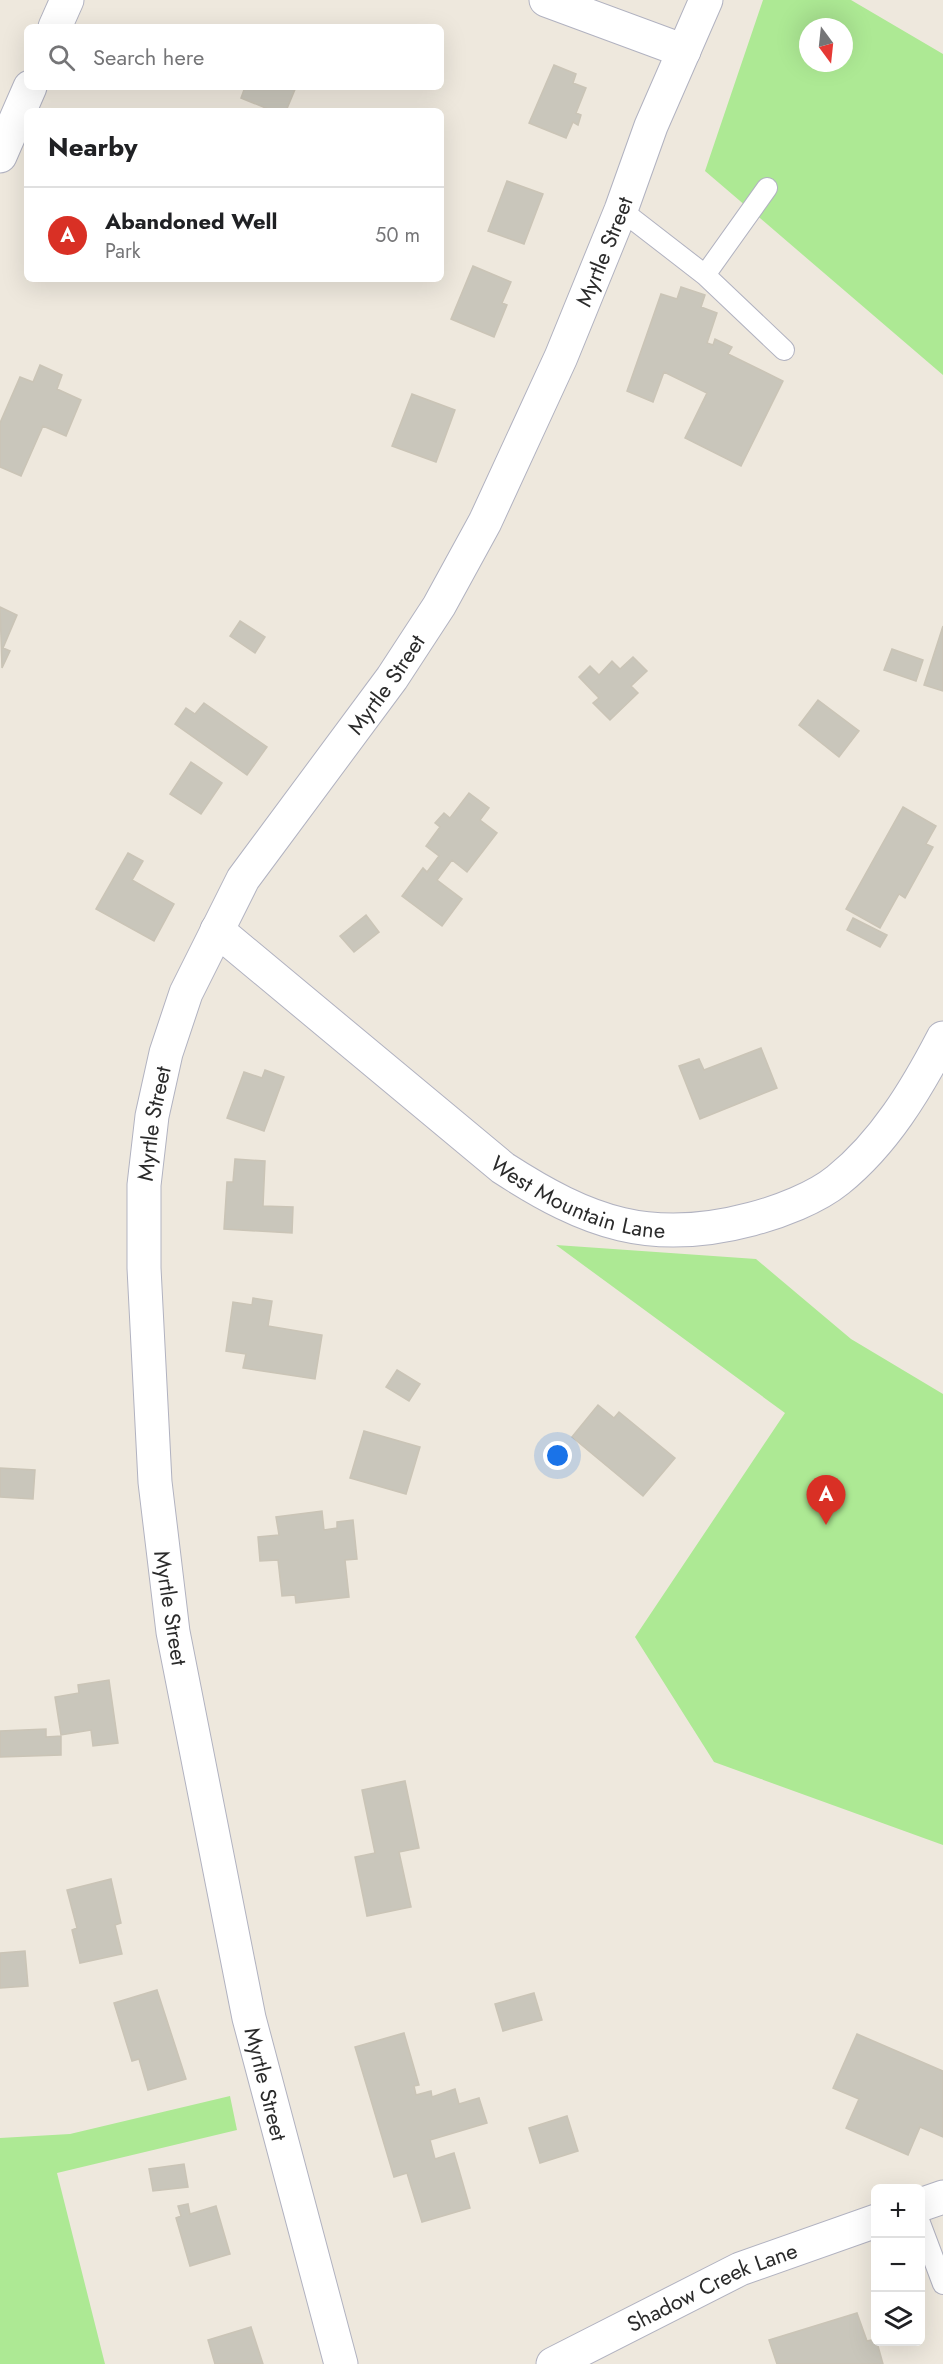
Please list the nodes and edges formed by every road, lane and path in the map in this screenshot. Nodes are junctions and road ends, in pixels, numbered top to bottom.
1 (67, 0) edge
2 (546, 0) edge
3 (706, 0) edge
4 (56, 24) edge
5 (684, 51) junction
6 (29, 90) edge
7 (0, 156) edge
8 (767, 188) dead end
9 (621, 210) junction
10 (705, 275) junction
11 (784, 350) dead end
12 (218, 930) junction
13 (943, 1038) edge
14 (943, 2197) edge
15 (925, 2204) edge
16 (871, 2223) edge
17 (925, 2234) edge
18 (943, 2284) edge
19 (563, 2362) edge
20 (341, 2364) edge

1 - 4 street
2 - 5 street
3 - 5 street, Myrtle Street
5 - 9 street, Myrtle Street
6 - 7 street
8 - 10 lane
9 - 10 lane
9 - 12 street, Myrtle Street
10 - 11 lane
12 - 13 street, West Mountain Lane
12 - 20 street, Myrtle Street
14 - 15 street
16 - 19 street, Shadow Creek Lane
17 - 18 lane

